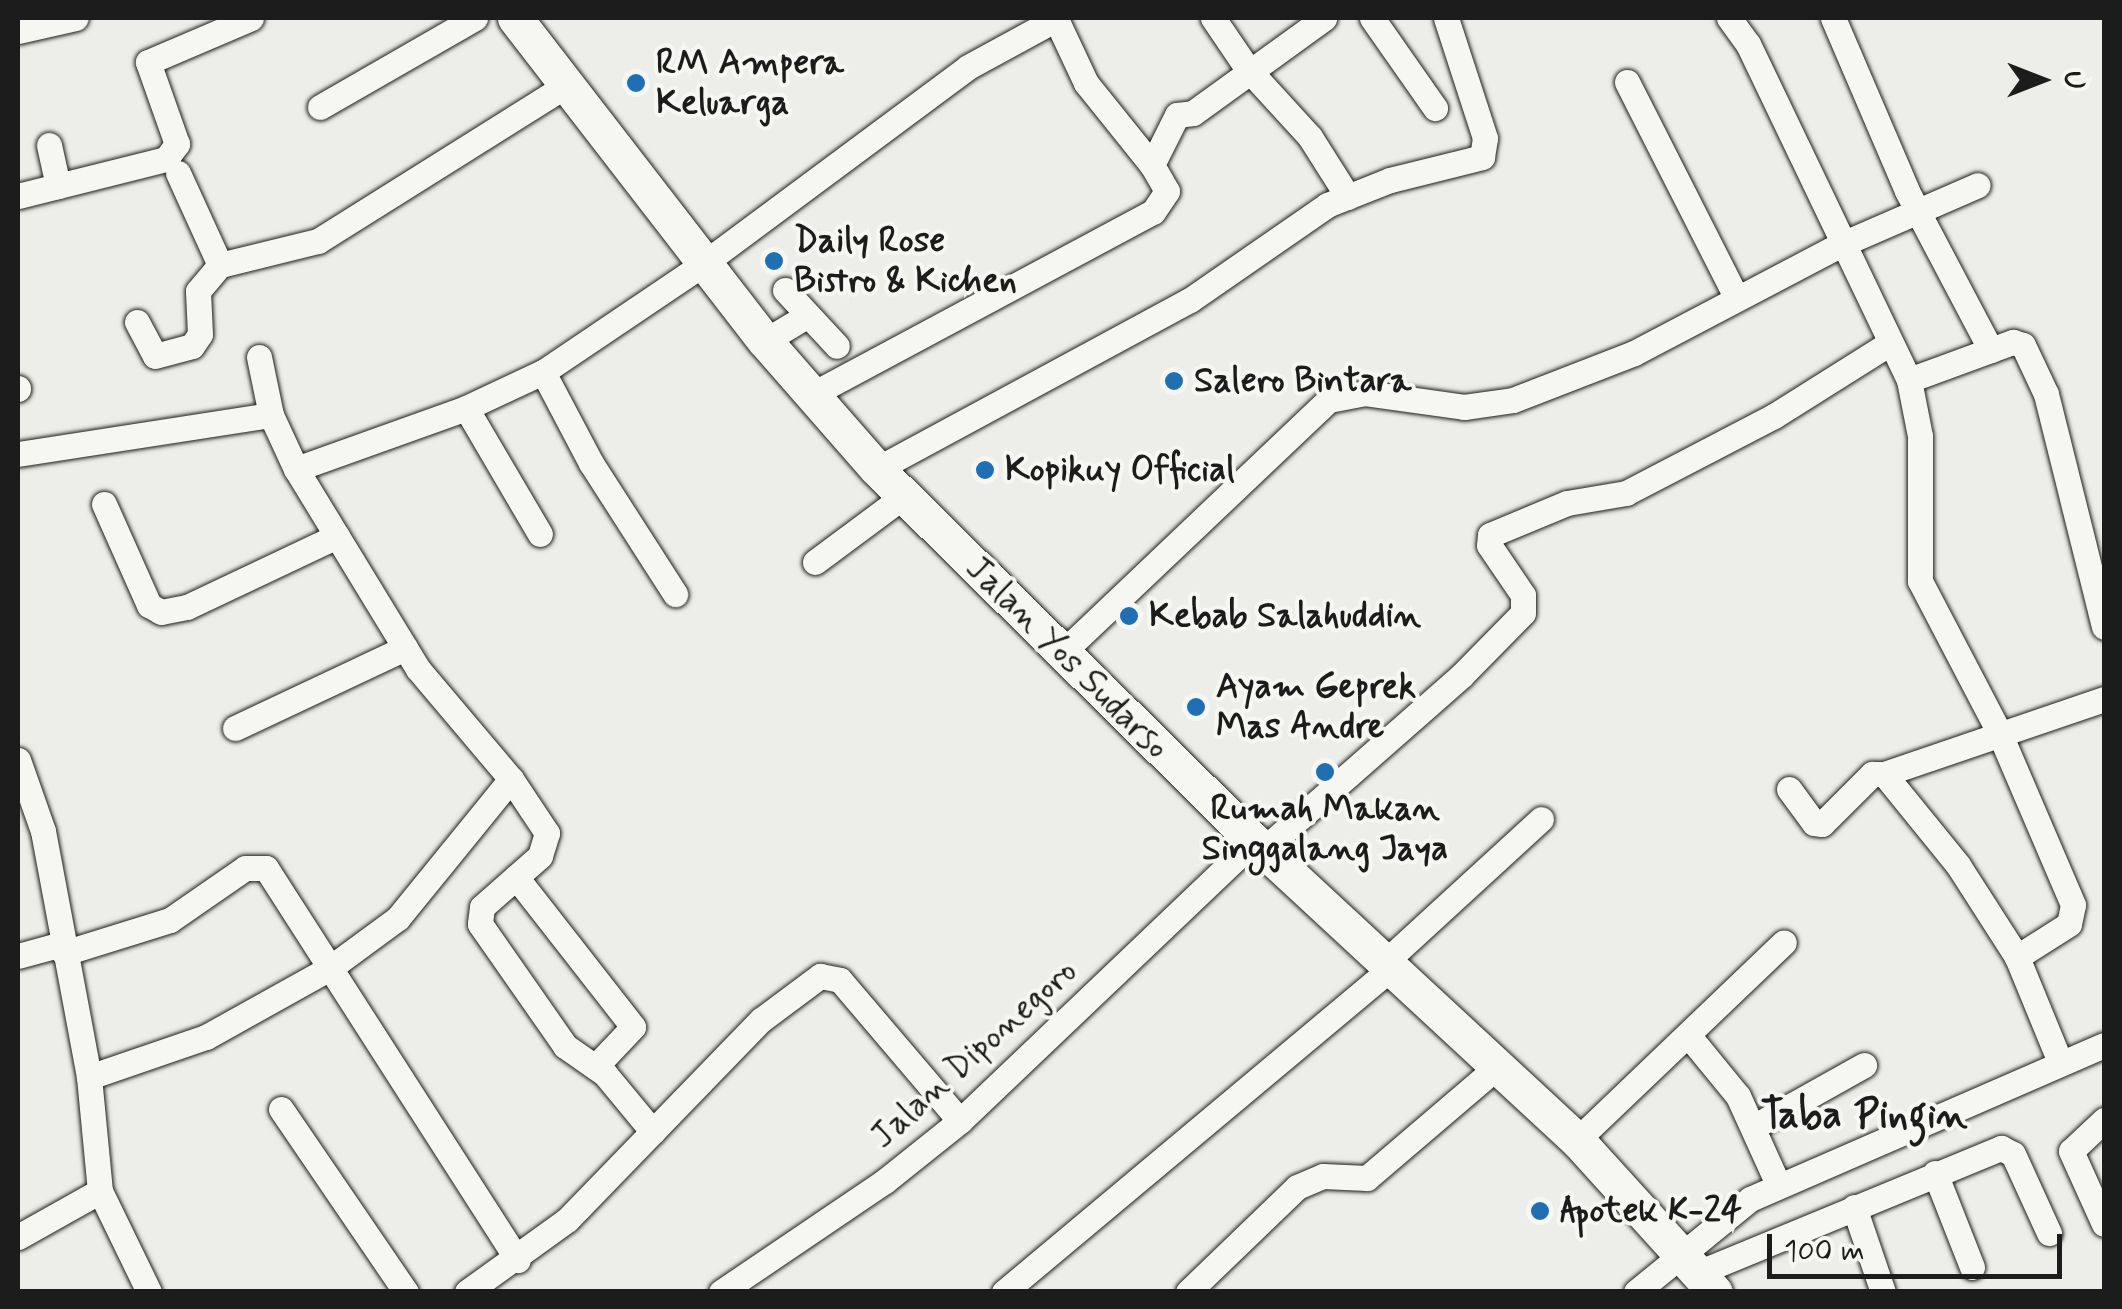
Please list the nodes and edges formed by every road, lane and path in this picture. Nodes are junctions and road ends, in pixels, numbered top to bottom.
1 (76, 18) edge
2 (251, 18) edge
3 (475, 18) edge
4 (515, 18) edge
5 (1057, 18) edge
6 (1213, 18) edge
7 (1324, 18) edge
8 (1372, 18) edge
9 (1446, 18) edge
10 (1728, 18) edge
11 (1833, 18) edge
12 (18, 31) edge
13 (1246, 68) junction
14 (1627, 82) dead end
15 (565, 86) junction
16 (320, 107) dead end
17 (1436, 108) dead end
18 (49, 145) dead end
19 (1152, 165) junction
20 (178, 173) dead end
21 (1978, 185) dead end
22 (58, 186) junction
23 (18, 196) edge
24 (1348, 197) junction
25 (1917, 212) junction
26 (1840, 245) junction
27 (703, 264) junction
28 (220, 265) junction
29 (785, 290) dead end
30 (1736, 297) junction
31 (808, 316) junction
32 (137, 322) dead end
33 (765, 341) junction
34 (1890, 343) junction
35 (837, 346) dead end
36 (1990, 350) junction
37 (259, 358) dead end
38 (543, 372) junction
39 (1909, 380) junction
40 (811, 395) junction
41 (466, 408) junction
42 (270, 415) junction
43 (18, 454) edge
44 (296, 468) junction
45 (876, 468) junction
46 (904, 496) junction
47 (104, 504) dead end
48 (540, 534) dead end
49 (337, 536) junction
50 (815, 562) dead end
51 (675, 594) dead end
52 (2104, 627) edge
53 (405, 648) junction
54 (1062, 653) junction
55 (2104, 699) edge
56 (235, 728) dead end
57 (1999, 732) junction
58 (18, 760) edge
59 (1884, 774) junction
60 (511, 778) junction
61 (1788, 789) dead end
62 (1541, 819) dead end
63 (1258, 846) junction
64 (516, 877) junction
65 (1784, 942) dead end
66 (63, 949) junction
67 (18, 956) edge
68 (2017, 956) junction
69 (1387, 966) junction
70 (330, 968) junction
71 (1688, 1035) junction
72 (2102, 1051) edge
73 (2060, 1062) junction
74 (1864, 1066) dead end
75 (1497, 1067) junction
76 (595, 1068) junction
77 (88, 1077) junction
78 (281, 1110) dead end
79 (2104, 1120) edge
80 (960, 1121) junction
81 (1754, 1126) junction
82 (653, 1132) junction
83 (1577, 1140) junction
84 (1936, 1173) junction
85 (1778, 1184) junction
86 (100, 1192) junction
87 (1854, 1207) junction
88 (2104, 1224) edge
89 (2049, 1233) dead end
90 (18, 1237) edge
91 (518, 1260) junction
92 (1972, 1267) dead end
93 (1699, 1271) edge
94 (1041, 1282) edge
95 (149, 1292) edge
96 (406, 1292) edge
97 (467, 1292) edge
98 (720, 1292) edge
99 (1004, 1292) edge
100 (1188, 1292) edge
101 (1636, 1292) edge
102 (1883, 1292) edge

1 - 12 street
2 - 22 street
3 - 16 street
4 - 15 highway, Jalan Yos Sudarso
5 - 19 street
5 - 27 street
6 - 13 street
7 - 13 street
8 - 17 street
9 - 24 street
10 - 26 street
11 - 25 street
13 - 19 street
13 - 24 street
14 - 30 street
15 - 27 highway, Jalan Yos Sudarso
15 - 28 street
18 - 22 street
19 - 40 street
20 - 28 street
21 - 25 street
22 - 23 street
24 - 45 street
25 - 26 street
25 - 36 street
26 - 30 street
26 - 34 street
27 - 33 highway, Jalan Yos Sudarso
27 - 38 street
28 - 32 street
29 - 31 street
30 - 54 street
31 - 33 street
31 - 35 street
33 - 40 highway, Jalan Yos Sudarso
34 - 39 street
34 - 63 street, Jalan Diponegoro
36 - 39 street
36 - 52 street
37 - 42 street
38 - 41 street
38 - 51 street
39 - 57 street
40 - 45 highway, Jalan Yos Sudarso
41 - 44 street
41 - 48 street
42 - 43 street
42 - 44 street
44 - 49 street
45 - 46 highway, Jalan Yos Sudarso
46 - 50 street
46 - 54 highway, Jalan Yos Sudarso
47 - 49 street
49 - 53 street
53 - 56 street
53 - 60 street
54 - 63 highway, Jalan Yos Sudarso
55 - 57 street
57 - 59 street
57 - 68 street
58 - 66 street
59 - 61 street
59 - 68 street
60 - 64 street
60 - 70 street
62 - 69 street
63 - 69 highway, Jalan Yos Sudarso
63 - 80 street, Jalan Diponegoro
64 - 76 street
64 - 76 street
65 - 71 street
66 - 67 street
66 - 70 street
66 - 77 street
68 - 73 street
69 - 75 highway, Jalan Yos Sudarso
69 - 94 street
70 - 77 street
70 - 91 street
71 - 81 street
71 - 83 street
72 - 73 street
73 - 85 street
74 - 81 street
75 - 83 highway, Jalan Yos Sudarso
75 - 100 street
76 - 82 street
77 - 86 street
78 - 96 street
79 - 88 street
80 - 82 street
80 - 98 street, Jalan Diponegoro
81 - 85 street
82 - 91 street
83 - 93 highway, Jalan Yos Sudarso
84 - 87 street
84 - 89 street
84 - 92 street
85 - 93 street
86 - 90 street
86 - 95 street
87 - 93 street
87 - 102 street
91 - 97 street
93 - 101 street
94 - 99 street

